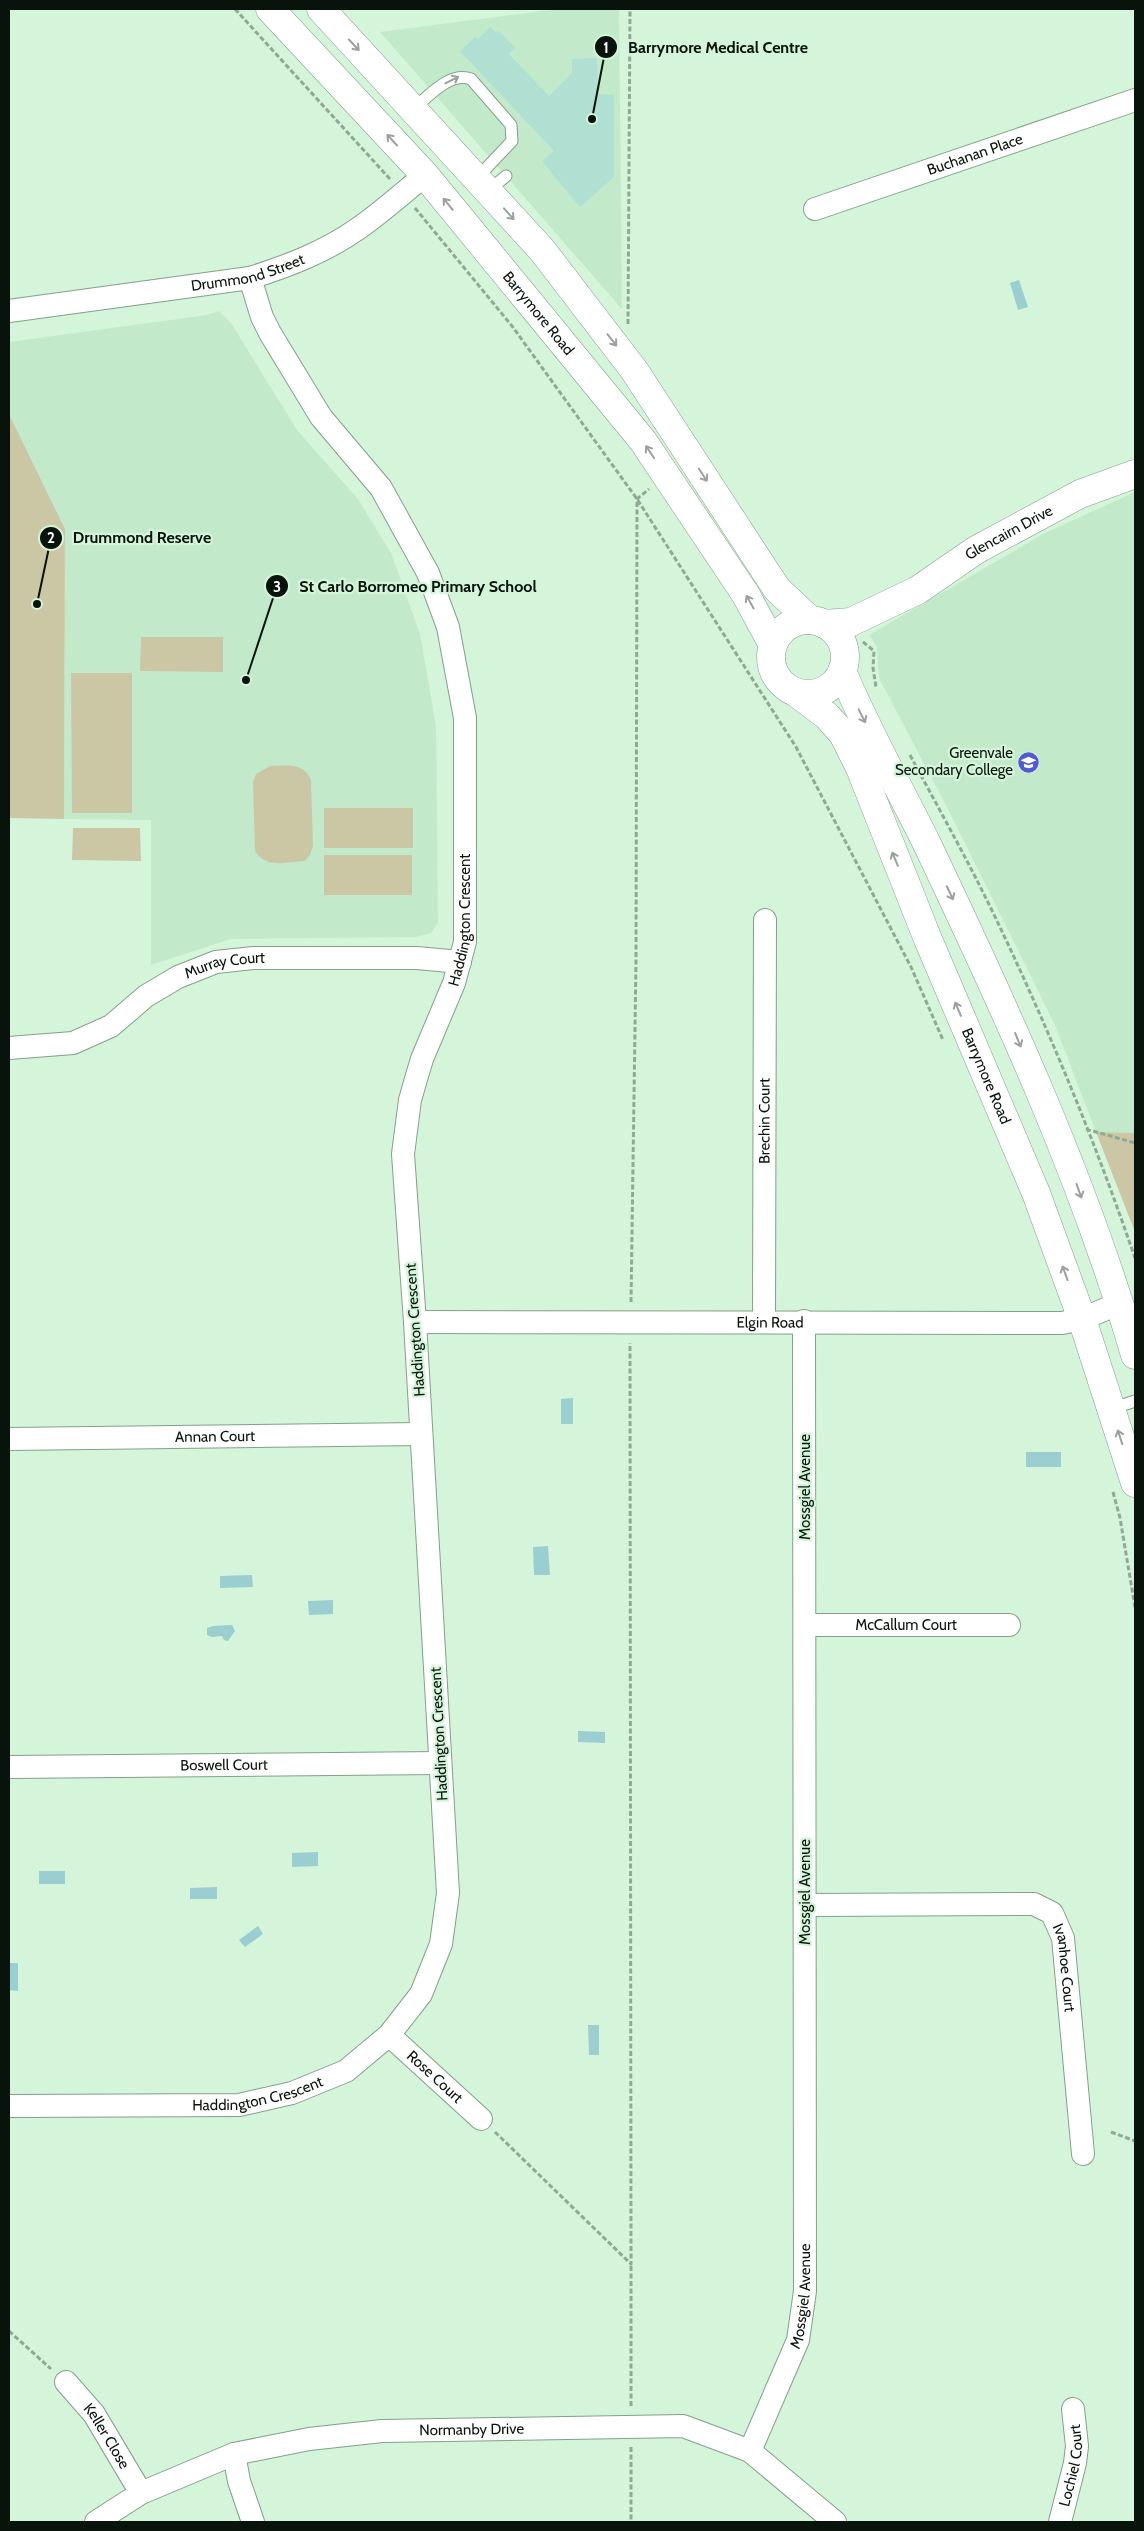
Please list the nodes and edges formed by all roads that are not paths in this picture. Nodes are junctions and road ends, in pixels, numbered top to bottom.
1 (270, 9) edge
2 (321, 9) edge
3 (1135, 100) edge
4 (414, 109) junction
5 (453, 152) junction
6 (425, 176) junction
7 (490, 182) junction
8 (815, 209) dead end
9 (250, 278) junction
10 (9, 311) edge
11 (1135, 474) edge
12 (889, 604) junction
13 (817, 622) junction
14 (773, 645) junction
15 (844, 663) junction
16 (795, 692) junction
17 (765, 920) dead end
18 (460, 962) junction
19 (9, 1048) edge
20 (1120, 1303) junction
21 (1082, 1319) junction
22 (764, 1321) junction
23 (416, 1322) junction
24 (804, 1322) junction
25 (1135, 1355) edge
26 (1123, 1405) edge
27 (421, 1434) junction
28 (9, 1439) edge
29 (1122, 1483) edge
30 (805, 1625) junction
31 (1008, 1625) dead end
32 (440, 1763) junction
33 (9, 1767) edge
34 (805, 1905) junction
35 (389, 2035) junction
36 (9, 2106) edge
37 (481, 2119) road end
38 (1083, 2154) dead end
39 (66, 2382) road end
40 (1073, 2409) dead end
41 (750, 2451) junction
42 (234, 2454) junction
43 (141, 2493) junction
44 (96, 2522) edge
45 (253, 2522) edge
46 (836, 2522) edge
47 (1060, 2522) edge

6 -> 1 street, Barrymore Road
2 -> 4 street
3 - 8 street, Buchanan Place
4 - 5 street
4 -> 7 lane
5 - 6 street, Drummond Street
5 - 7 street
6 - 9 street, Drummond Street
14 -> 6 street, Barrymore Road
7 -> 13 street
9 - 10 street, Drummond Street
9 - 18 street, Haddington Crescent
11 - 12 street, Glencairn Drive
12 - 13 street, Glencairn Drive
12 - 15 street, Glencairn Drive
13 - 14 street
13 - 15 street
14 - 16 street
15 - 16 street
15 -> 20 street
21 -> 16 street, Barrymore Road
17 - 22 street, Brechin Court
18 - 19 street, Murray Court
18 - 23 street, Haddington Crescent
20 - 21 street, Elgin Road
20 - 25 street
21 - 24 street, Elgin Road
21 - 26 street, Barrymore Road
22 - 23 street, Elgin Road
22 - 24 street, Elgin Road
23 - 27 street, Haddington Crescent
24 - 30 street, Mossgiel Avenue
29 -> 26 street, Barrymore Road
27 - 28 street, Annan Court
27 - 32 street, Haddington Crescent
30 - 31 street, McCallum Court
30 - 34 street, Mossgiel Avenue
32 - 33 street, Boswell Court
32 - 35 street, Haddington Crescent
34 - 38 street, Ivanhoe Court
34 - 41 street, Mossgiel Avenue
35 - 36 street, Haddington Crescent
35 - 37 street, Rose Court
39 - 43 street, Keller Close
40 - 47 street, Lochiel Court
41 - 42 street, Normanby Drive
41 - 46 street, Normanby Drive
42 - 43 street, Normanby Drive
42 - 45 street
43 - 44 street, Normanby Drive

